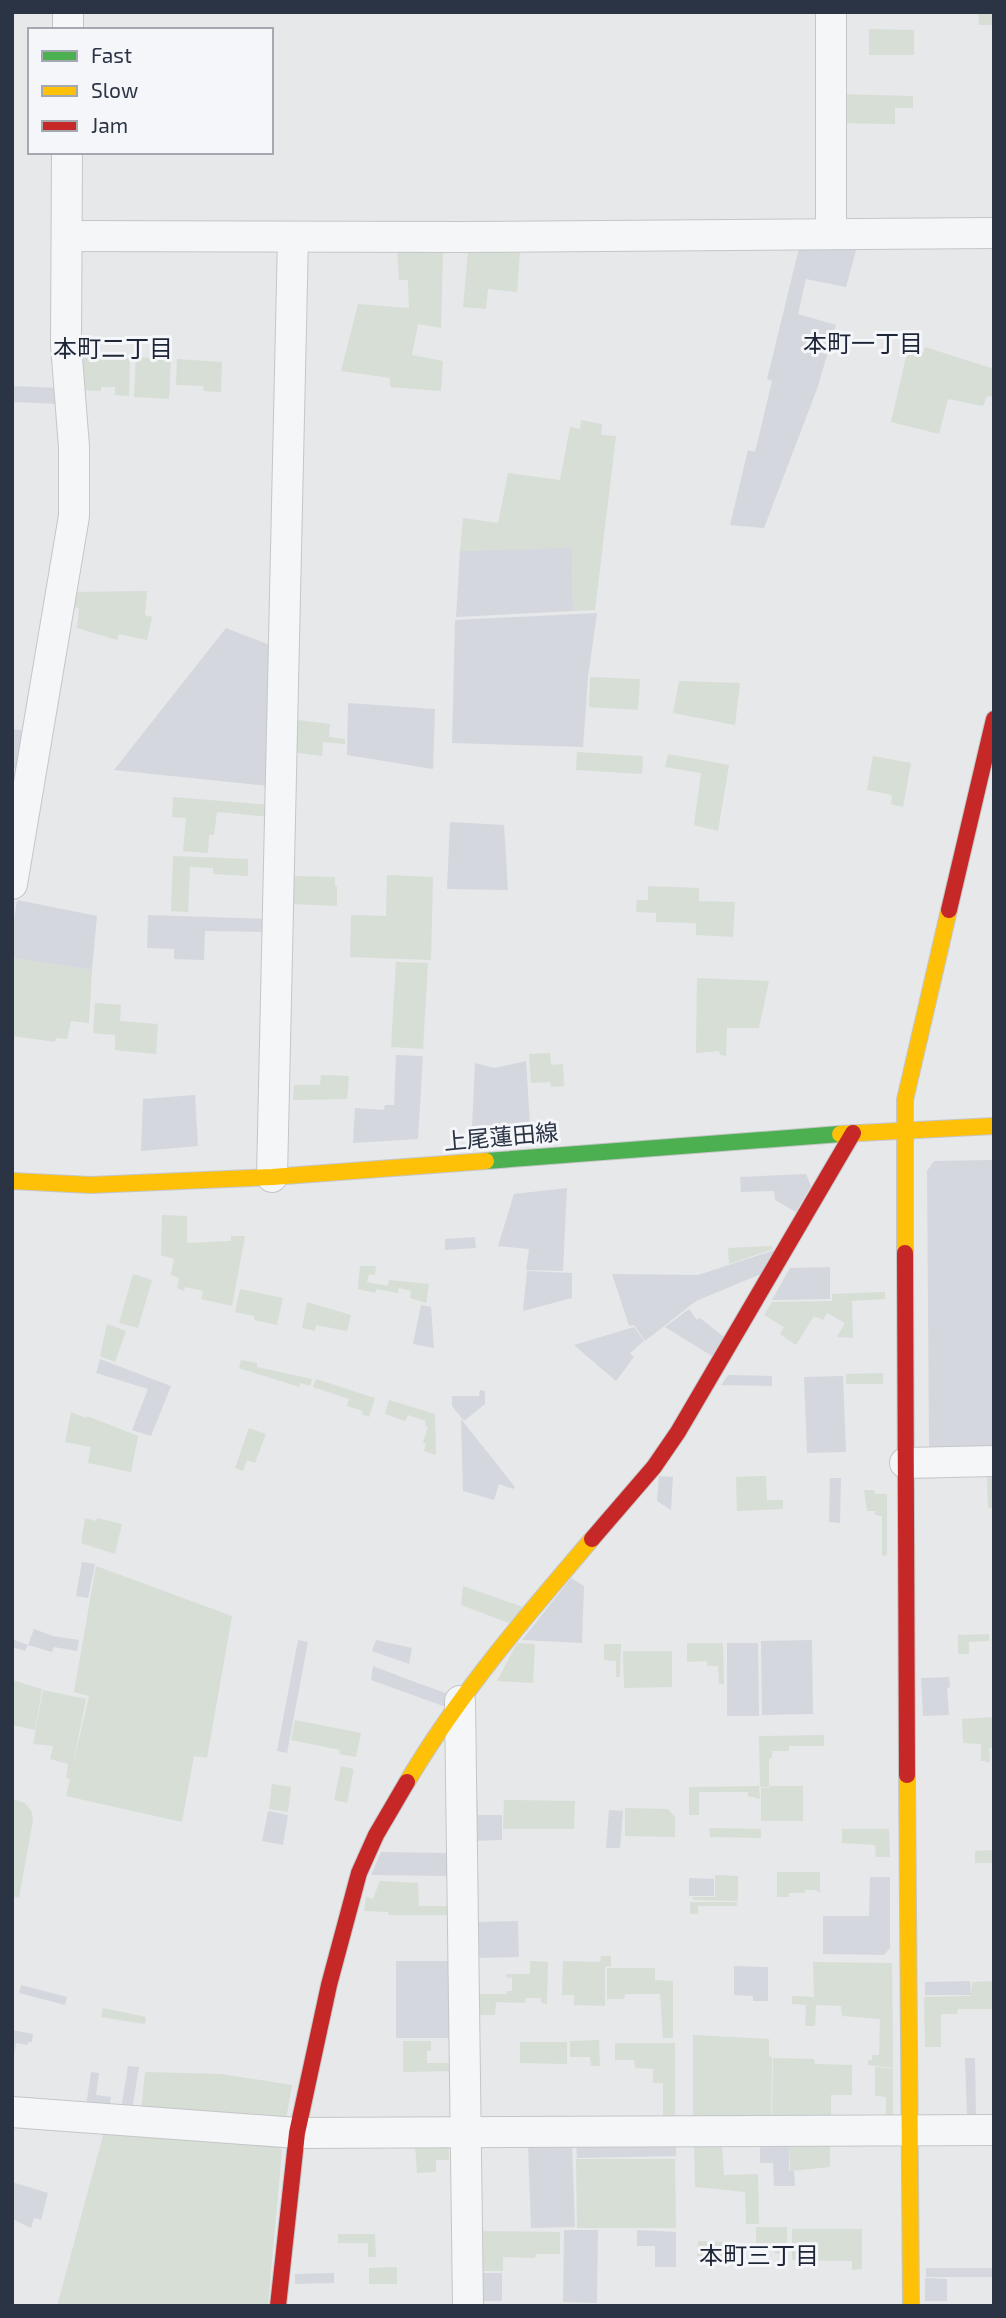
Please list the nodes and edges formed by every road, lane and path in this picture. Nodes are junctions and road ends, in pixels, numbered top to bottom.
1 (831, 12) edge
2 (67, 154) edge
3 (994, 233) edge
4 (831, 234) junction
5 (67, 236) junction
6 (293, 237) junction
7 (994, 719) edge
8 (12, 884) edge
9 (994, 1126) edge
10 (904, 1130) junction
11 (853, 1133) junction
12 (272, 1177) junction
13 (12, 1181) edge
14 (994, 1461) edge
15 (905, 1464) junction
16 (460, 1701) junction
17 (12, 2112) edge
18 (910, 2130) junction
19 (994, 2130) edge
20 (296, 2133) junction
21 (465, 2133) junction
22 (278, 2306) edge
23 (468, 2306) edge
24 (911, 2306) edge

1 - 4 street
2 - 5 street
3 - 4 street
4 - 6 street
5 - 6 street
5 - 8 street
6 - 12 street
7 - 10 street
9 - 10 street, 上尾蓮田線
10 - 11 street, 上尾蓮田線
10 - 15 street
11 - 12 street, 上尾蓮田線
11 - 16 street
12 - 13 street, 上尾蓮田線
14 - 15 street
15 - 18 street
16 - 20 street
16 - 21 street
17 - 20 street
18 - 19 street
18 - 21 street
18 - 24 street
20 - 21 street
20 - 22 street
21 - 23 street

